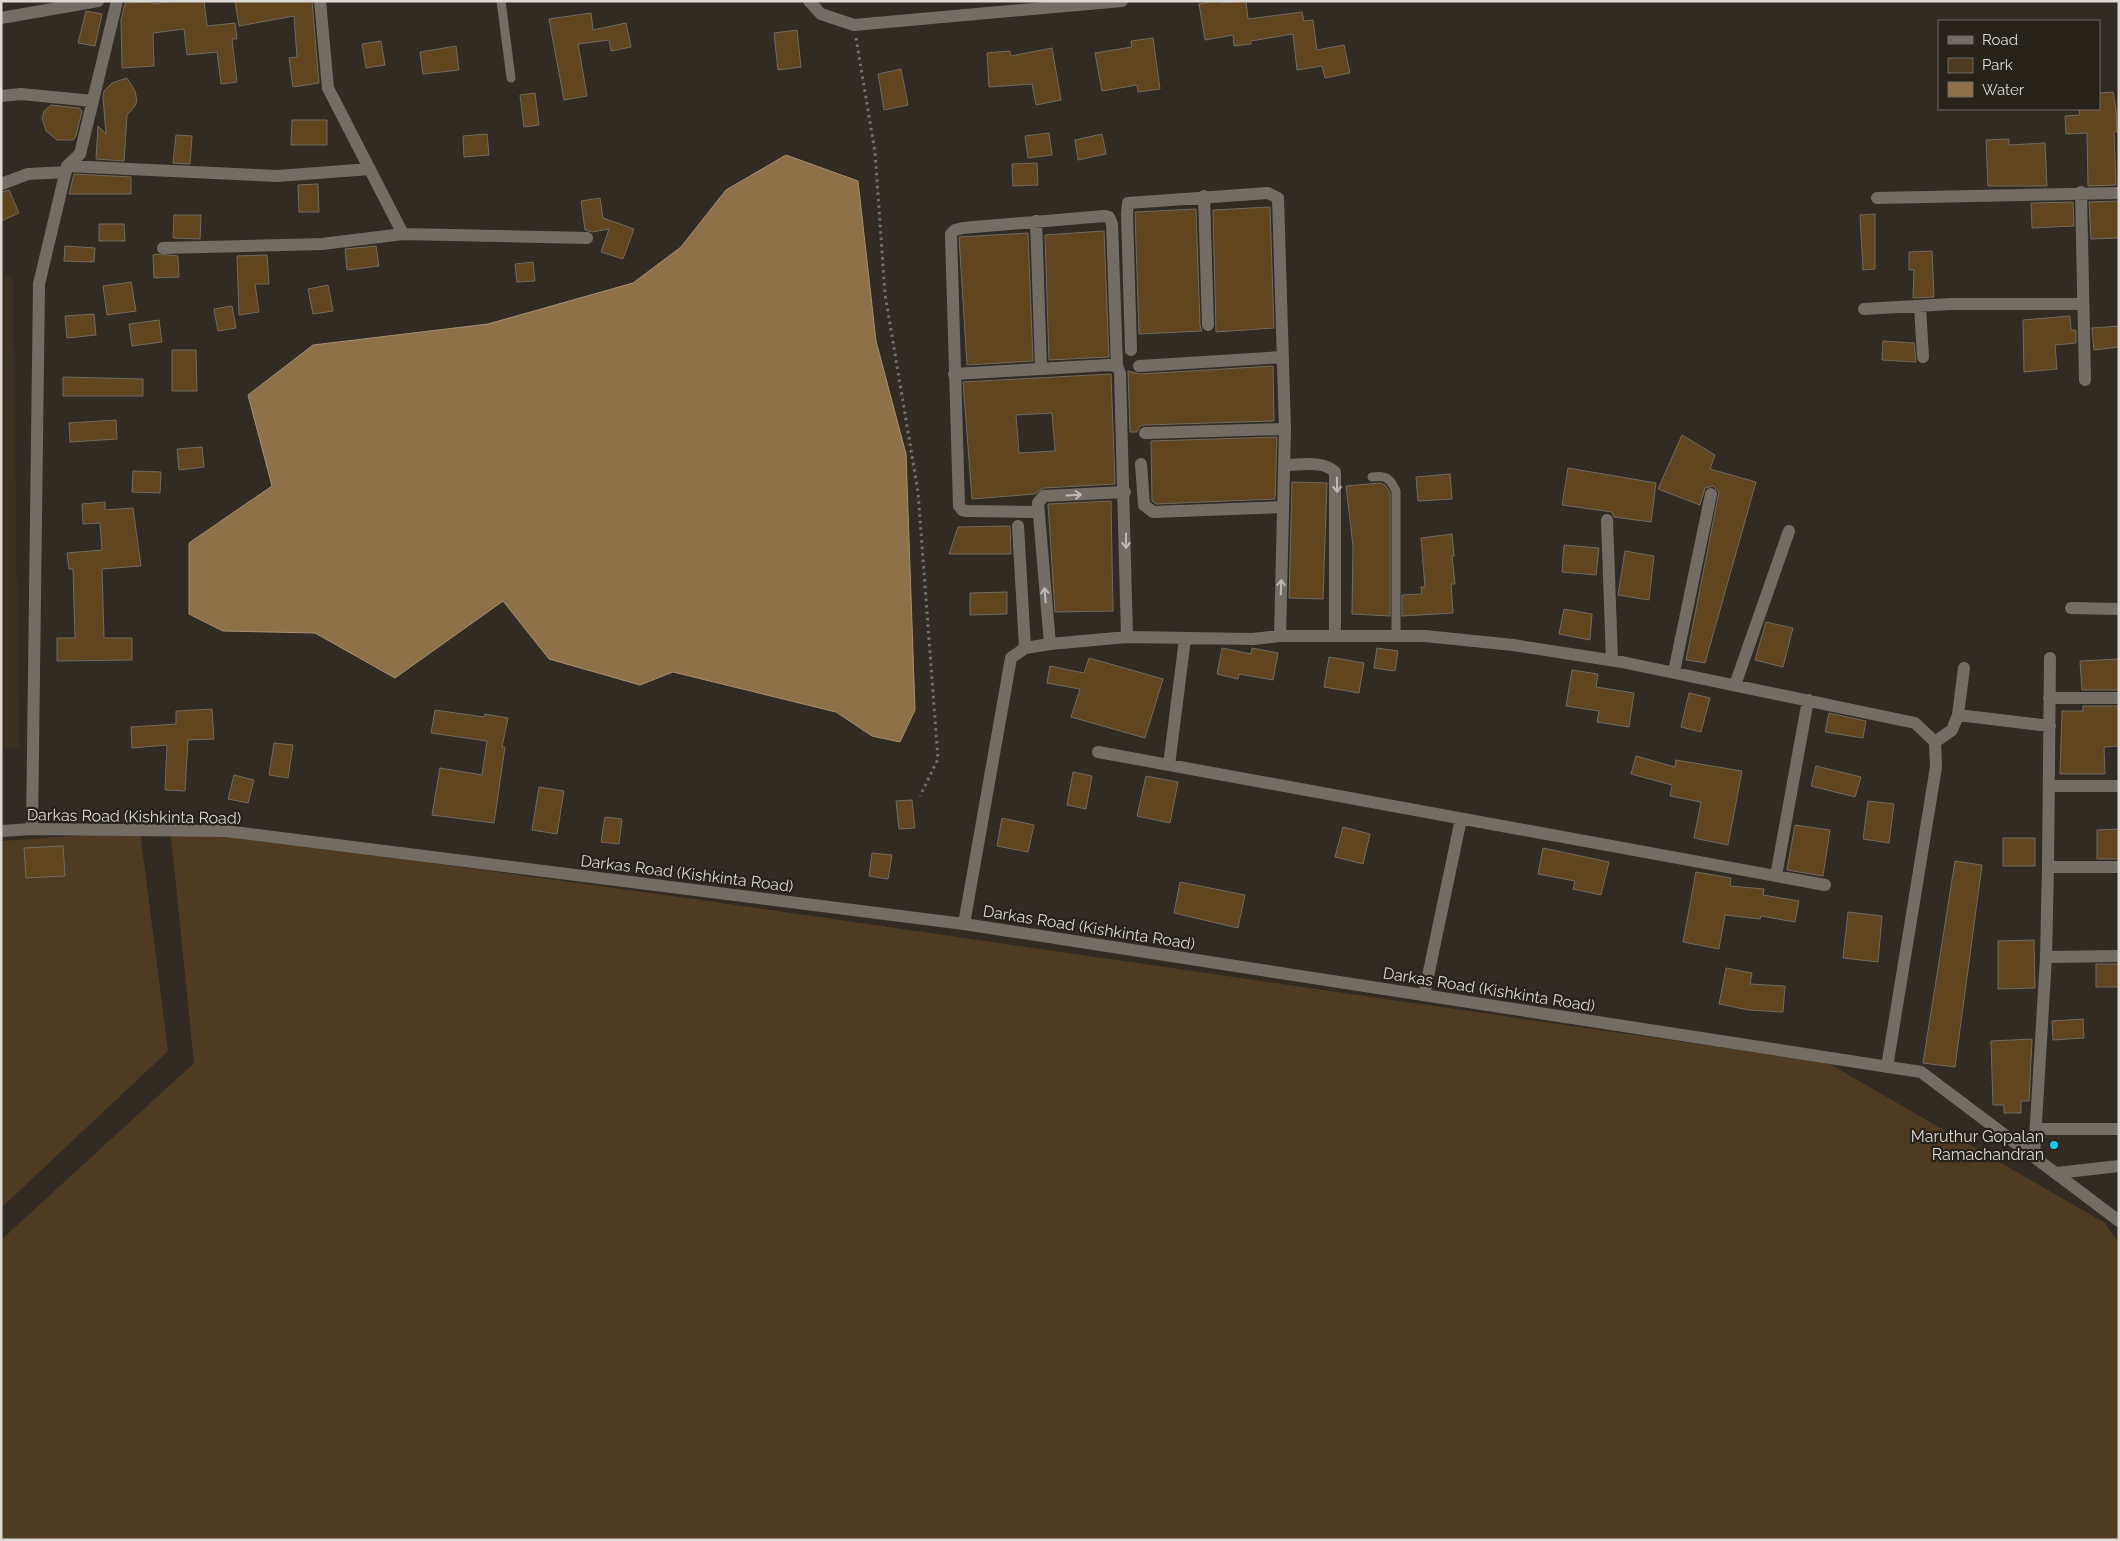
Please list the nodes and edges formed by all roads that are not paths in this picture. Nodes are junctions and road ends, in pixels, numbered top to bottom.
1 (98, 1) edge
2 (117, 1) edge
3 (320, 1) edge
4 (501, 1) edge
5 (809, 1) edge
6 (1122, 1) edge
7 (1, 18) edge
8 (511, 78) dead end
9 (1, 96) edge
10 (92, 101) junction
11 (66, 169) junction
12 (370, 170) junction
13 (1, 184) edge
14 (2081, 192) junction
15 (2119, 193) edge
16 (1204, 196) junction
17 (1877, 198) dead end
18 (1036, 221) junction
19 (403, 234) junction
20 (587, 238) dead end
21 (163, 248) dead end
22 (2082, 304) junction
23 (1920, 307) junction
24 (1864, 308) dead end
25 (1208, 325) dead end
26 (1131, 350) dead end
27 (1283, 357) junction
28 (1923, 357) dead end
29 (1117, 366) junction
30 (1139, 366) dead end
31 (1041, 368) junction
32 (954, 374) junction
33 (2085, 380) dead end
34 (1286, 429) junction
35 (1145, 433) dead end
36 (1141, 464) dead end
37 (1284, 465) junction
38 (1372, 477) dead end
39 (1124, 492) junction
40 (1711, 494) dead end
41 (1284, 507) junction
42 (1038, 512) junction
43 (1607, 520) dead end
44 (1018, 526) dead end
45 (1789, 531) dead end
46 (2071, 608) dead end
47 (2119, 609) edge
48 (1280, 636) junction
49 (1335, 636) junction
50 (1396, 636) junction
51 (1127, 637) junction
52 (1185, 639) junction
53 (1050, 644) junction
54 (1025, 648) junction
55 (2050, 658) dead end
56 (1612, 660) junction
57 (1964, 668) dead end
58 (1674, 672) junction
59 (1735, 685) junction
60 (2049, 698) junction
61 (2119, 698) edge
62 (1808, 700) junction
63 (1958, 715) junction
64 (2050, 726) junction
65 (1935, 742) junction
66 (1098, 752) dead end
67 (1169, 765) junction
68 (2049, 786) junction
69 (2119, 786) edge
70 (1461, 818) junction
71 (32, 829) junction
72 (1, 832) edge
73 (2048, 867) junction
74 (2119, 867) edge
75 (1776, 876) junction
76 (1825, 885) dead end
77 (964, 924) junction
78 (2119, 956) edge
79 (2046, 957) junction
80 (1424, 995) junction
81 (1887, 1067) junction
82 (2036, 1129) junction
83 (2119, 1129) edge
84 (2034, 1156) junction
85 (2119, 1166) edge
86 (2057, 1172) junction
87 (2119, 1221) edge

1 - 7 street
2 - 10 street
3 - 12 street
4 - 8 lane
5 - 6 street
9 - 10 street
10 - 11 street
11 - 12 street
11 - 13 street
11 - 71 street
12 - 19 street
14 - 15 street
14 - 17 street
14 - 22 street
16 - 25 street
16 - 26 street
16 - 27 street
18 - 29 street
18 - 31 street
18 - 32 street
19 - 20 street
19 - 21 street
22 - 23 street
22 - 33 street
23 - 24 street
23 - 28 street
27 - 30 street
27 - 34 street
29 - 31 street
29 - 39 street
31 - 32 street
32 - 42 street
34 - 35 street
34 - 37 street
36 - 41 street
37 - 41 street
37 -> 49 street
38 - 50 lane
42 -> 39 street
39 -> 51 street
40 - 58 street
48 -> 41 street
53 -> 42 street
43 - 56 street
44 - 54 street
45 - 59 street
46 - 47 street
48 - 49 street
48 - 52 street
49 - 50 street
50 - 56 street
51 - 52 street
51 - 53 street
52 - 67 street
53 - 54 street
54 - 77 street
55 - 60 street
56 - 58 street
57 - 63 street
58 - 59 street
59 - 62 street
60 - 61 street
60 - 64 street
62 - 65 street
62 - 75 street
63 - 64 street
63 - 65 street
64 - 68 street
65 - 81 street
66 - 67 street
67 - 70 street
68 - 69 street
68 - 73 street
70 - 75 street
70 - 80 street
71 - 72 street, Darkas Road (Kishkinta Road)
71 - 77 street, Darkas Road (Kishkinta Road)
73 - 74 street
73 - 79 street
75 - 76 street
77 - 80 street, Darkas Road (Kishkinta Road)
78 - 79 street
79 - 82 street
80 - 81 street, Darkas Road (Kishkinta Road)
81 - 84 street, Darkas Road (Kishkinta Road)
82 - 83 street
82 - 84 street
84 - 86 street, Darkas Road (Kishkinta Road)
85 - 86 street
86 - 87 street, Darkas Road (Kishkinta Road)

